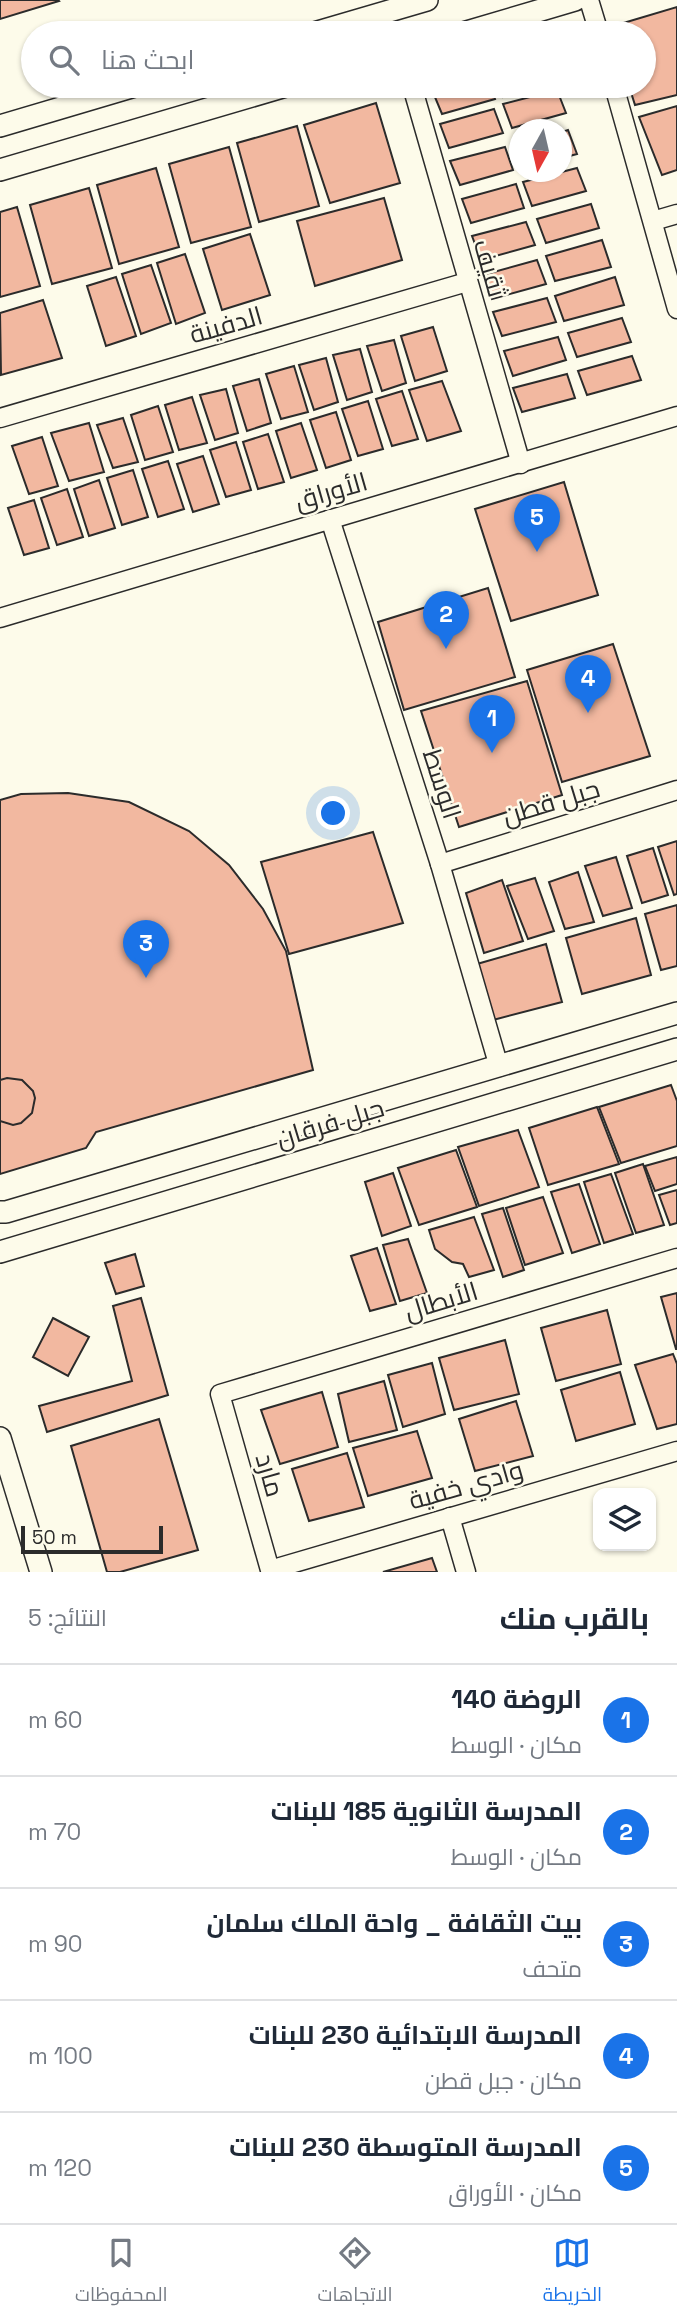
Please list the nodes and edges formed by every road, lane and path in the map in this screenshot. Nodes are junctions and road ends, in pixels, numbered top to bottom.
1 (427, 0) edge
2 (575, 0) edge
3 (589, 0) edge
4 (355, 21) edge
5 (504, 21) edge
6 (595, 21) edge
7 (93, 98) edge
8 (245, 98) edge
9 (415, 98) edge
10 (617, 98) edge
11 (0, 125) edge
12 (0, 170) edge
13 (677, 214) edge
14 (653, 221) junction
15 (467, 282) junction
16 (677, 309) edge
17 (677, 416) edge
18 (0, 418) edge
19 (521, 464) junction
20 (330, 519) junction
21 (0, 618) edge
22 (677, 790) edge
23 (440, 864) junction
24 (677, 1013) edge
25 (677, 1049) edge
26 (499, 1067) junction
27 (2, 1213) edge
28 (25, 1244) junction
29 (0, 1247) edge
30 (0, 1252) edge
31 (677, 1258) edge
32 (220, 1394) joint
33 (0, 1438) edge
34 (677, 1451) edge
35 (450, 1517) junction
36 (270, 1570) joint
37 (41, 1572) edge
38 (466, 1572) edge

1 - 4 street
2 - 5 street
3 - 6 street
7 - 11 street
8 - 12 street
9 - 15 street, ثقيف
10 - 14 street
13 - 14 street
14 - 16 street
15 - 18 street, الدفينة
15 - 19 street, ثقيف
17 - 19 street, الأوراق
19 - 20 street, الأوراق
20 - 21 street, الأوراق
20 - 23 street, الوسط
22 - 23 street, جبل قطن
23 - 26 street, الوسط
24 - 26 street, جبل فرقان
25 - 28 street, جبل فرقان
26 - 27 street, جبل فرقان
28 - 29 street
28 - 30 street, جبل فرقان
31 - 32 street, الأبطال
32 - 36 street, مارد
33 - 37 street
34 - 35 street, وادي خفية
35 - 36 street, وادي خفية
35 - 38 street

